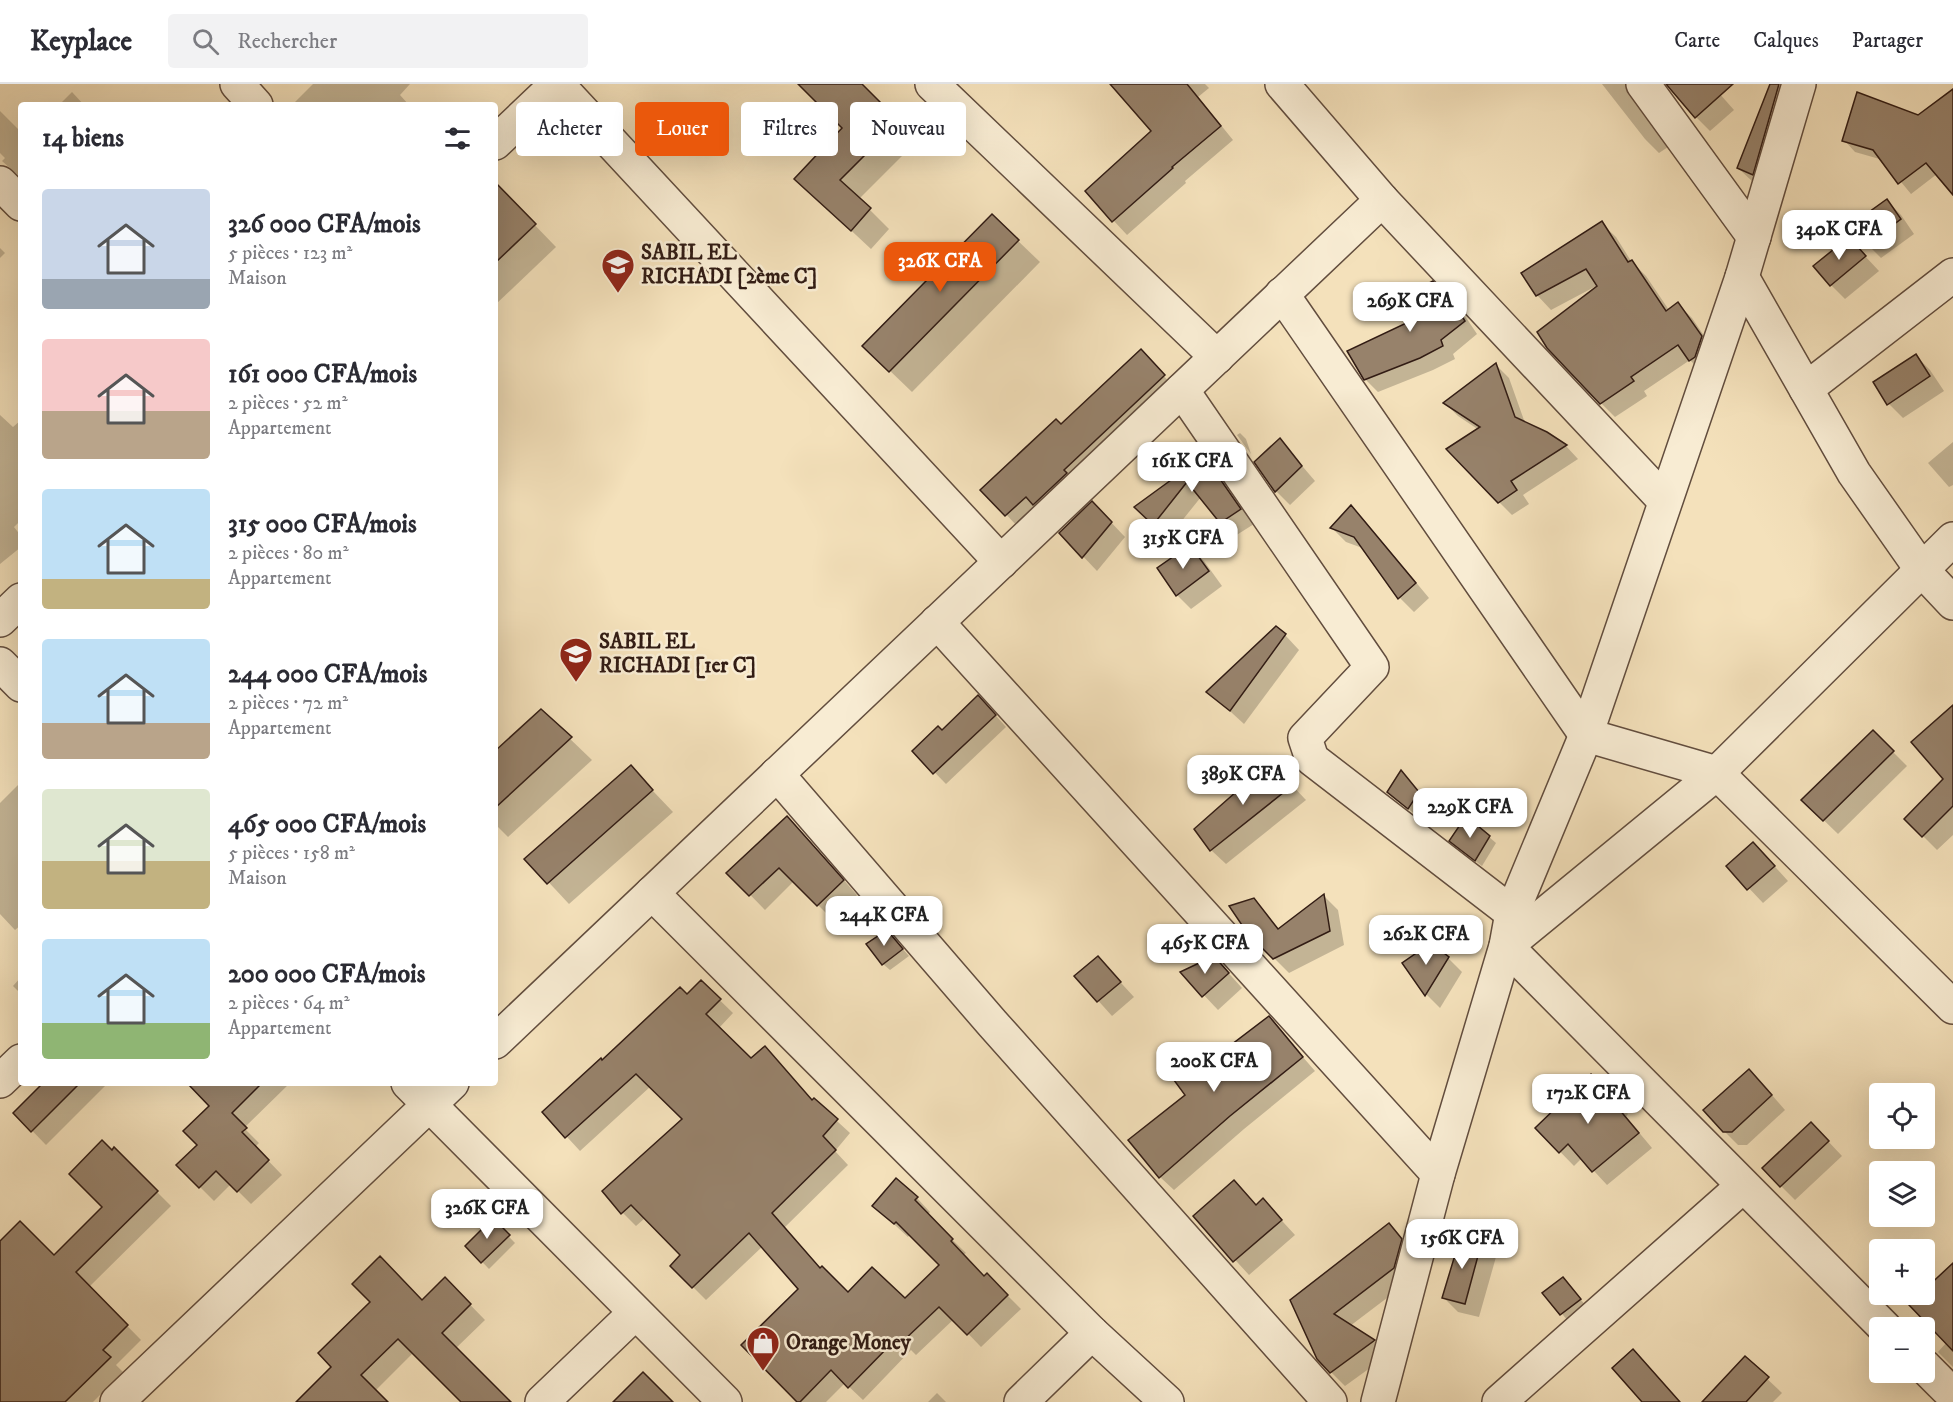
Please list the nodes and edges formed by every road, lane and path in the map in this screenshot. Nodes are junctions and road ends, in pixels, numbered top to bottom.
1 (237, 84) edge
2 (557, 84) edge
3 (932, 84) edge
4 (1282, 84) edge
5 (1643, 84) edge
6 (1799, 84) edge
7 (253, 102) edge
8 (498, 140) edge
9 (0, 183) edge
10 (1382, 200) junction
11 (18, 201) edge
12 (1754, 237) junction
13 (1953, 275) edge
14 (1742, 277) junction
15 (1282, 294) junction
16 (1217, 357) junction
17 (1806, 389) junction
18 (1182, 390) junction
19 (1665, 501) junction
20 (1953, 539) edge
21 (1001, 562) junction
22 (1922, 570) junction
23 (18, 603) edge
24 (1953, 603) edge
25 (0, 620) edge
26 (938, 622) junction
27 (0, 664) edge
28 (18, 682) edge
29 (1586, 735) junction
30 (1717, 773) junction
31 (777, 774) junction
32 (652, 892) junction
33 (1512, 913) junction
34 (1506, 946) junction
35 (1953, 1007) edge
36 (498, 1039) edge
37 (18, 1063) edge
38 (0, 1081) edge
39 (430, 1090) edge
40 (1438, 1174) junction
41 (1743, 1186) junction
42 (635, 1313) junction
43 (1874, 1317) edge
44 (1092, 1333) junction
45 (1935, 1377) edge
46 (1953, 1396) edge
47 (117, 1402) edge
48 (542, 1402) edge
49 (725, 1402) edge
50 (1021, 1402) edge
51 (1167, 1402) edge
52 (1330, 1402) edge
53 (1378, 1402) edge
54 (1499, 1402) edge
55 (1949, 1402) edge

1 - 7 street
2 - 8 street
2 - 21 street
3 - 16 street
4 - 10 street
5 - 12 street
6 - 12 street
9 - 11 street
10 - 15 street
10 - 19 street
12 - 14 street
13 - 17 street
14 - 17 street
14 - 19 street
15 - 16 street
15 - 29 street
16 - 18 street
17 - 22 street
18 - 21 street
18 - 33 street
19 - 29 street
20 - 22 street
21 - 26 street
22 - 24 street
22 - 30 street
23 - 25 street
26 - 31 street
26 - 40 street
27 - 28 street
29 - 30 street
29 - 33 street
30 - 34 street
30 - 35 street
31 - 32 street
31 - 52 street
32 - 36 street
32 - 44 street
33 - 34 street
34 - 40 street
34 - 41 street
37 - 38 street
39 - 42 street
39 - 47 street
40 - 53 street
41 - 43 street
41 - 54 street
42 - 48 street
42 - 49 street
44 - 50 street
44 - 51 street
45 - 46 street
46 - 55 street

